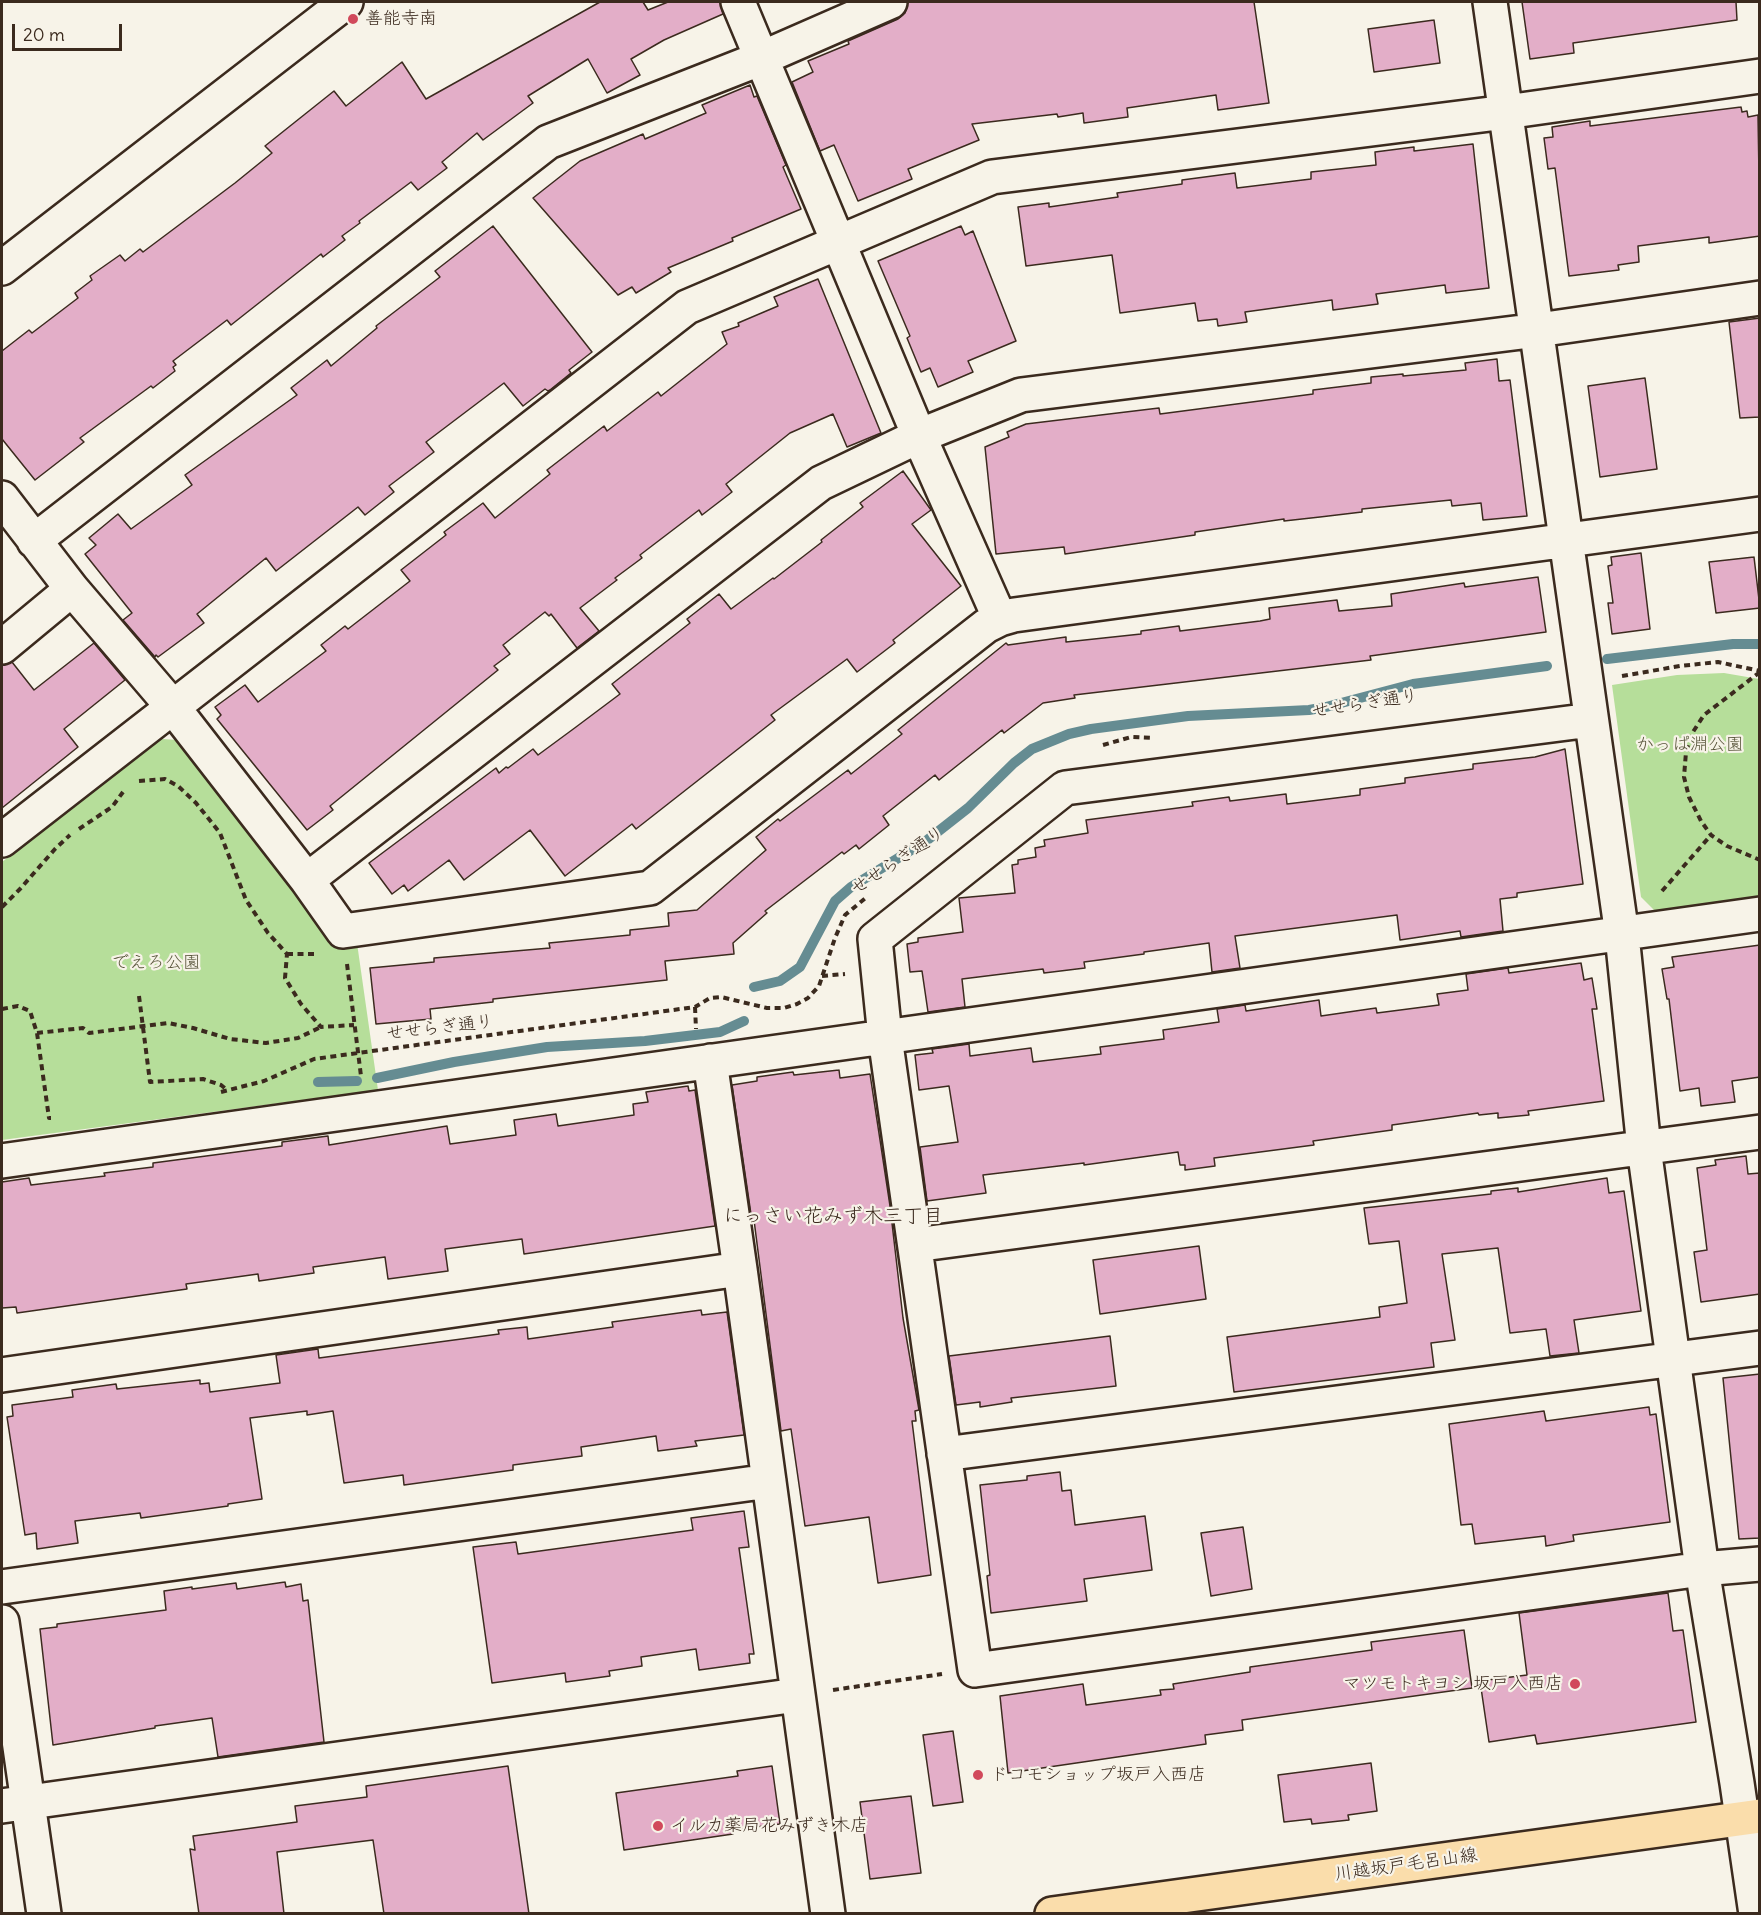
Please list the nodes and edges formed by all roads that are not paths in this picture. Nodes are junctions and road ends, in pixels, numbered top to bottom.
1 (346, 2) edge
2 (738, 2) edge
3 (890, 2) edge
4 (1490, 2) edge
5 (762, 58) junction
6 (1760, 76) edge
7 (1506, 112) junction
8 (840, 244) junction
9 (2, 268) edge
10 (1760, 298) edge
11 (1538, 330) junction
12 (919, 435) junction
13 (2, 498) edge
14 (1760, 514) edge
15 (34, 541) junction
16 (1567, 542) junction
17 (72, 589) junction
18 (1000, 619) junction
19 (2, 647) edge
20 (172, 706) junction
21 (1590, 720) junction
22 (2, 840) edge
23 (307, 880) junction
24 (1760, 914) edge
25 (1622, 935) junction
26 (885, 1038) junction
27 (710, 1061) junction
28 (1760, 1132) edge
29 (1644, 1148) junction
30 (2, 1161) edge
31 (915, 1245) junction
32 (740, 1269) junction
33 (1760, 1348) edge
34 (1673, 1359) junction
35 (2, 1375) edge
36 (945, 1454) junction
37 (769, 1481) junction
38 (1760, 1564) edge
39 (1702, 1569) junction
40 (2, 1587) edge
41 (2, 1622) edge
42 (797, 1695) junction
43 (14, 1805) edge
44 (1750, 1818) edge
45 (44, 1914) edge
46 (828, 1914) edge
47 (1052, 1914) edge
48 (1756, 1914) edge

1 - 9 street
2 - 5 street
3 - 5 street
4 - 7 street
5 - 8 street
5 - 15 street
6 - 7 street
7 - 8 street
7 - 11 street
8 - 12 street
8 - 20 street
10 - 11 street
11 - 12 street
11 - 16 street
12 - 18 street
12 - 23 street
13 - 15 street
14 - 16 street
15 - 17 street
16 - 18 street
16 - 21 street
17 - 19 street
17 - 20 street
18 - 23 street
20 - 22 street
20 - 23 street
21 - 25 street
21 - 26 street
24 - 25 street
25 - 26 street
25 - 29 street
26 - 27 street
26 - 31 street
27 - 30 street
27 - 32 street
28 - 29 street
29 - 31 street
29 - 34 street
31 - 36 street
32 - 35 street
32 - 37 street
33 - 34 street
34 - 36 street
34 - 39 street
36 - 39 street
37 - 40 street
37 - 42 street
38 - 39 street
39 - 44 street
41 - 43 street
42 - 43 street
42 - 46 street
43 - 45 street
44 - 47 main road, 川越坂戸毛呂山線
44 - 48 street

